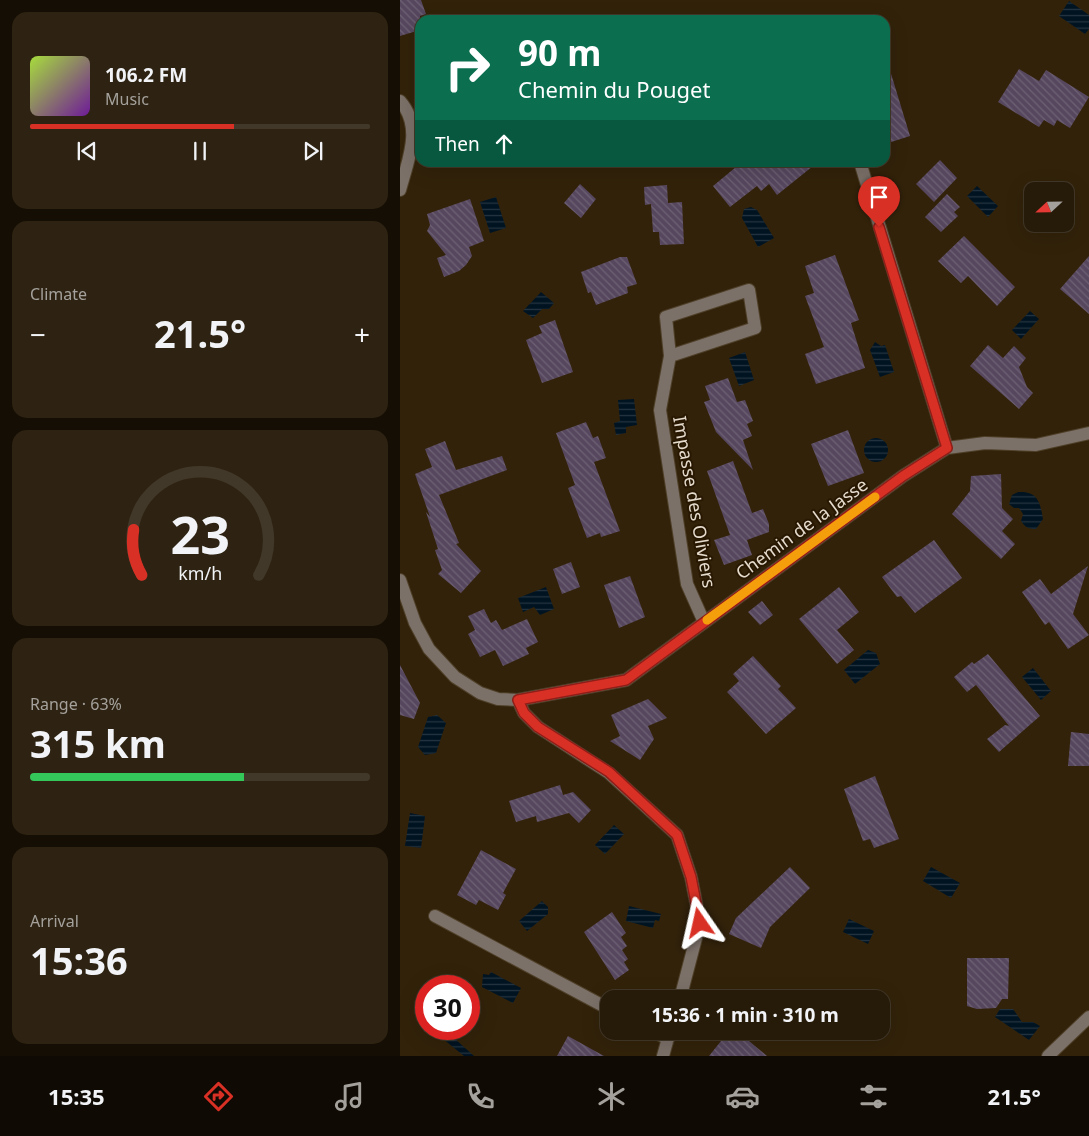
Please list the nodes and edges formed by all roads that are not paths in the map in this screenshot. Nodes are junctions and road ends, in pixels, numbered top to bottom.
1 (400, 101) edge
2 (862, 167) edge
3 (400, 190) edge
4 (670, 356) junction
5 (1089, 433) edge
6 (947, 448) junction
7 (400, 580) edge
8 (704, 622) junction
9 (518, 700) junction
10 (435, 916) dead end
11 (682, 990) edge
12 (600, 1004) edge
13 (1089, 1017) edge
14 (668, 1040) edge
15 (663, 1056) edge
16 (1048, 1056) edge

1 - 3 street
2 - 6 street
4 - 4 street, Impasse des Oliviers
4 - 8 street, Impasse des Oliviers
5 - 6 street, Chemin de la Jasse
6 - 8 street, Chemin de la Jasse
7 - 9 street, Chemin de la Jasse
8 - 9 street, Chemin de la Jasse
9 - 11 street
10 - 12 street
13 - 16 street
14 - 15 street

